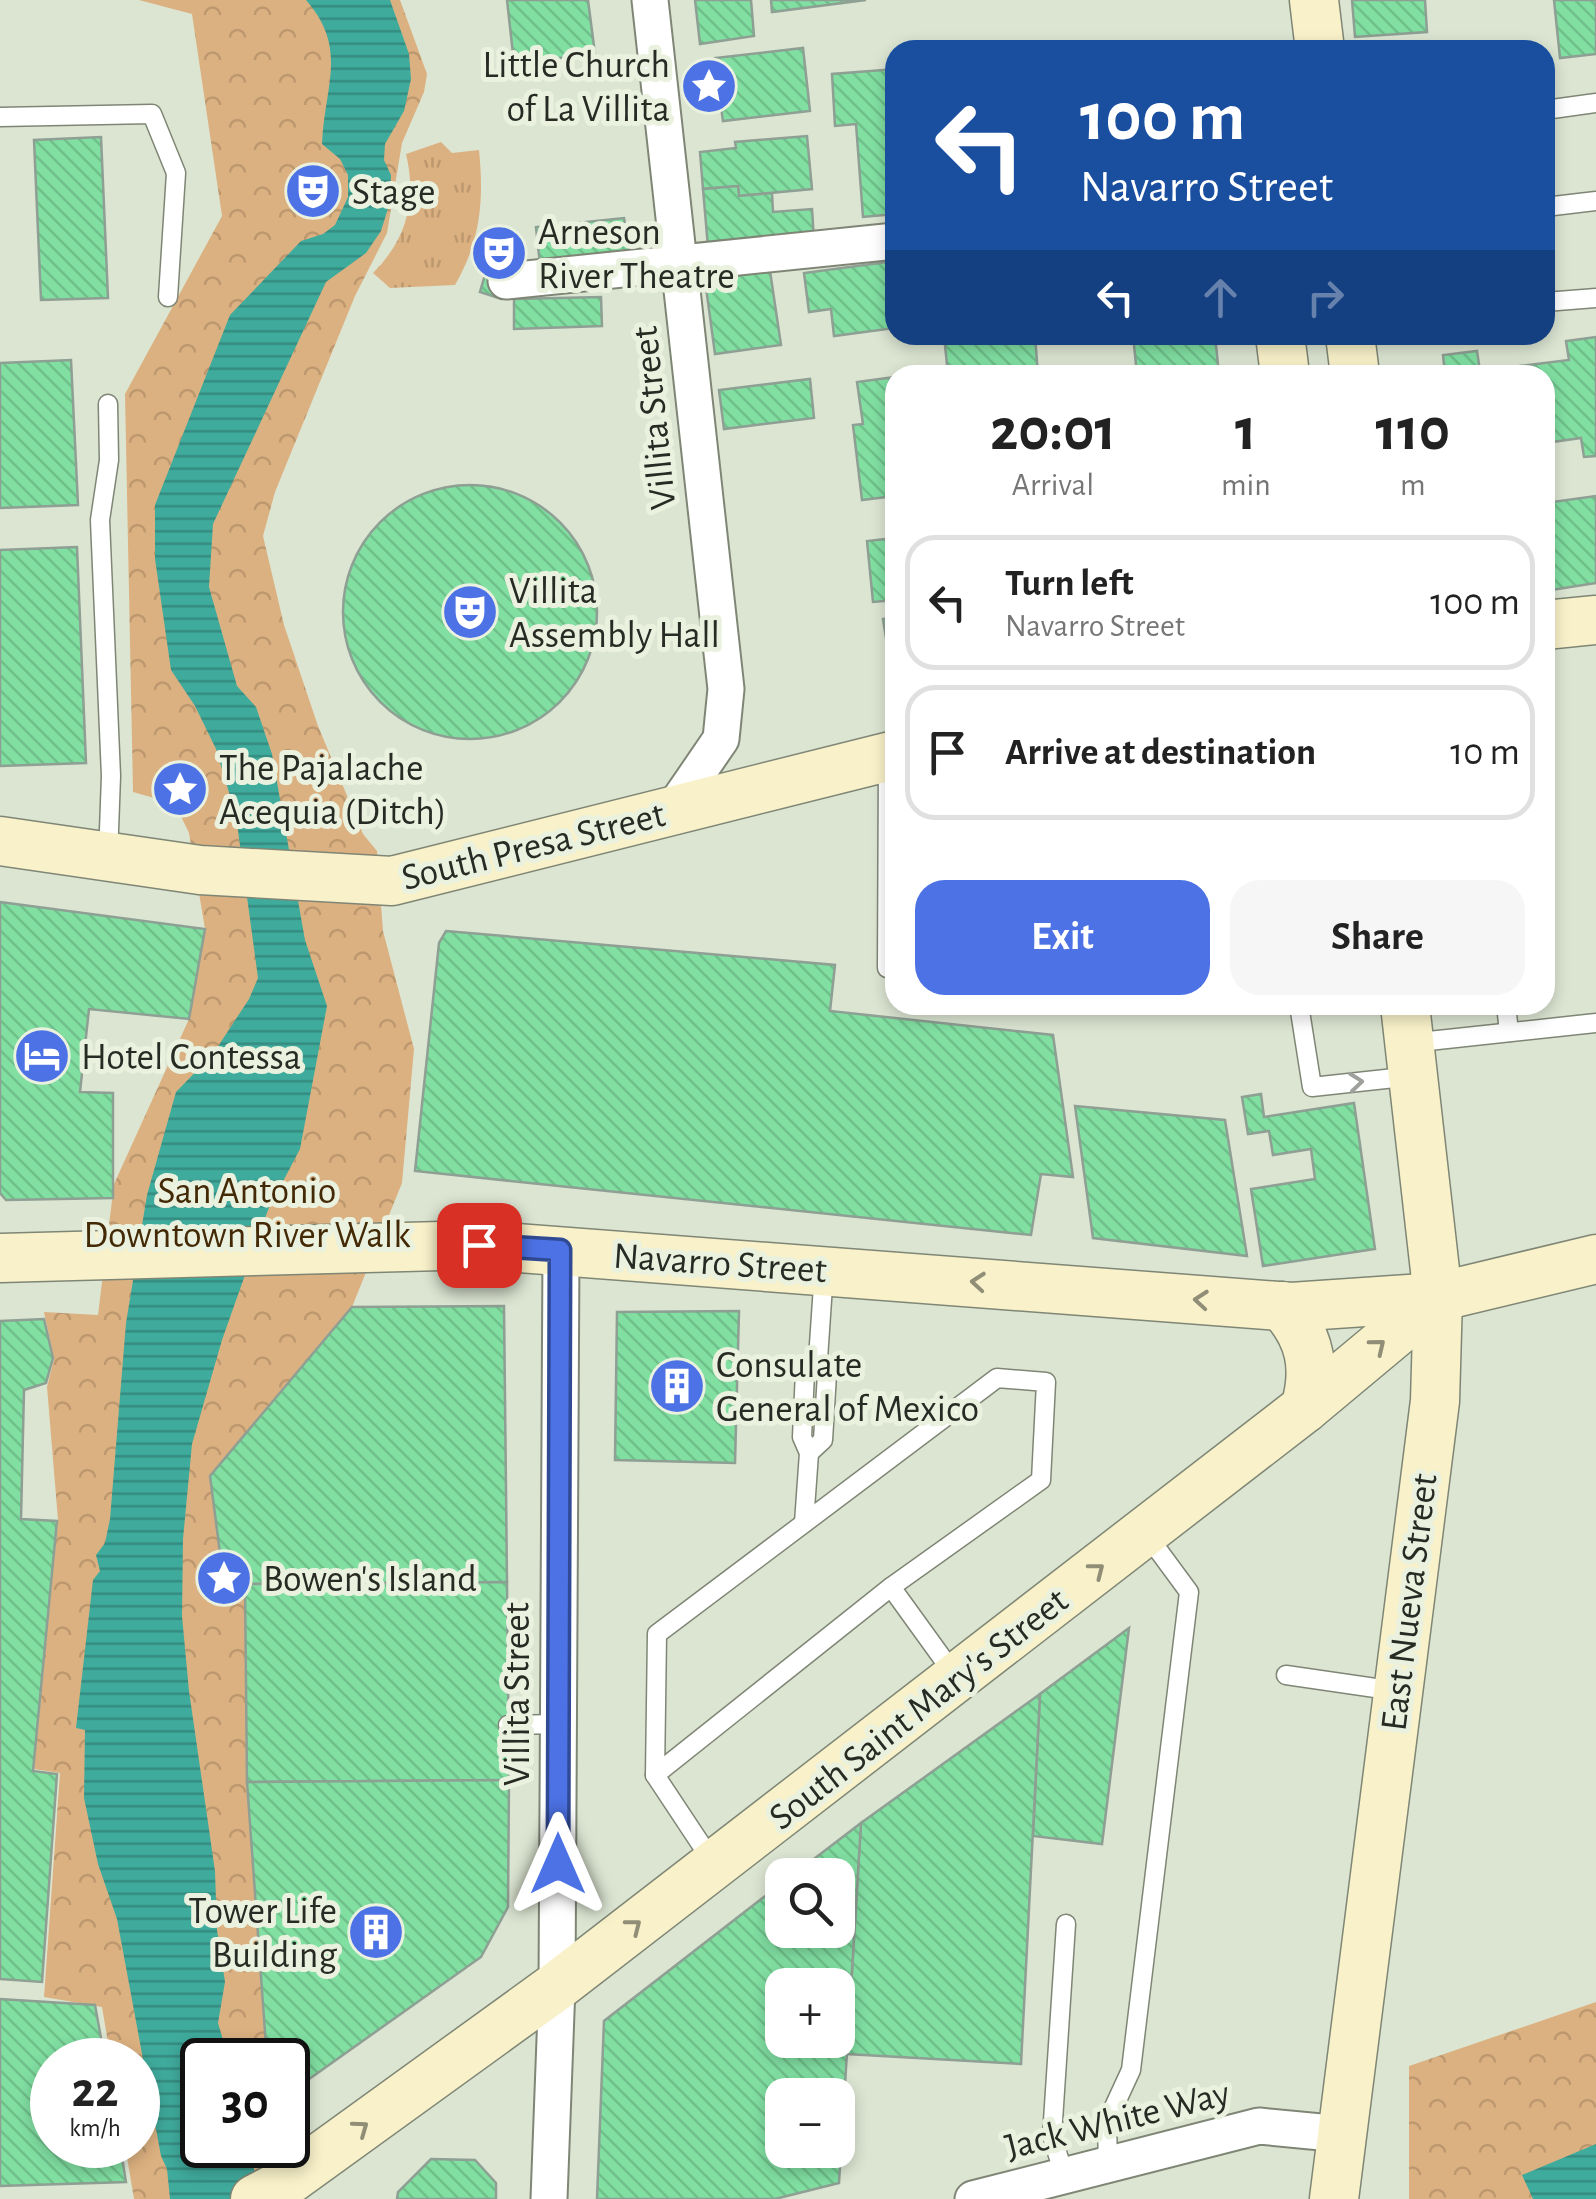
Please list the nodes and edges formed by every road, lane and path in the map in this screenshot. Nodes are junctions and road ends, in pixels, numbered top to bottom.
1 (650, 0) edge
2 (1314, 0) edge
3 (1319, 40) edge
4 (1596, 103) edge
5 (1555, 109) edge
6 (0, 118) edge
7 (1596, 201) edge
8 (1555, 206) edge
9 (885, 242) edge
10 (678, 263) junction
11 (506, 281) dead end
12 (168, 296) dead end
13 (1596, 298) edge
14 (1555, 301) edge
15 (108, 404) dead end
16 (1596, 620) edge
17 (1555, 624) edge
18 (885, 758) edge
19 (671, 812) junction
20 (0, 841) edge
21 (108, 858) junction
22 (1301, 1015) edge
23 (1507, 1015) edge
24 (1596, 1023) edge
25 (1509, 1032) junction
26 (1410, 1041) edge
27 (560, 1250) junction
28 (0, 1258) edge
29 (1596, 1258) edge
30 (824, 1270) junction
31 (1438, 1297) junction
32 (1282, 1306) junction
33 (1305, 1408) junction
34 (804, 1523) junction
35 (1145, 1532) junction
36 (891, 1587) junction
37 (1286, 1675) dead end
38 (956, 1678) junction
39 (1397, 1691) junction
40 (508, 1724) dead end
41 (558, 1724) junction
42 (655, 1776) junction
43 (715, 1864) junction
44 (1066, 1924) dead end
45 (557, 1986) junction
46 (1342, 2134) junction
47 (1108, 2166) junction
48 (1065, 2178) junction
49 (268, 2192) edge
50 (549, 2199) edge
51 (974, 2199) edge
52 (1334, 2199) edge

1 - 10 street, Villita Street
2 - 3 main road
4 - 5 lane
6 - 12 lane
7 - 8 lane
9 - 10 street
10 - 11 street
10 - 19 street, Villita Street
13 - 14 lane
15 - 21 lane
16 - 17 main road
18 - 19 main road, South Presa Street
19 - 21 main road, South Presa Street
20 - 21 main road, South Presa Street
22 -> 26 lane
23 - 25 lane
24 - 25 lane
25 - 26 lane
26 - 31 main road, East Nueva Street
27 - 28 main road, Navarro Street
27 - 30 main road, Navarro Street
27 - 41 street, Villita Street
29 - 31 main road, South Saint Mary's Street
32 -> 30 main road, Navarro Street
30 - 34 lane
31 - 32 main road, Navarro Street
33 -> 31 main road, South Saint Mary's Street
31 - 39 main road, East Nueva Street
32 - 33 main road
33 - 35 main road, South Saint Mary's Street
34 - 36 lane
34 - 42 lane
38 -> 35 main road, South Saint Mary's Street
35 - 47 lane
36 - 38 lane
36 - 42 lane
37 - 39 lane
38 - 43 main road, South Saint Mary's Street
39 - 46 main road, East Nueva Street
40 - 41 lane
41 - 45 street, Villita Street
42 - 43 lane
45 -> 43 main road, South Saint Mary's Street
44 - 48 lane
49 -> 45 main road, South Saint Mary's Street
45 - 50 street, Villita Street
46 - 47 street, Jack White Way
46 - 52 main road, East Nueva Street
47 - 48 street, Jack White Way
48 - 51 street, Jack White Way

